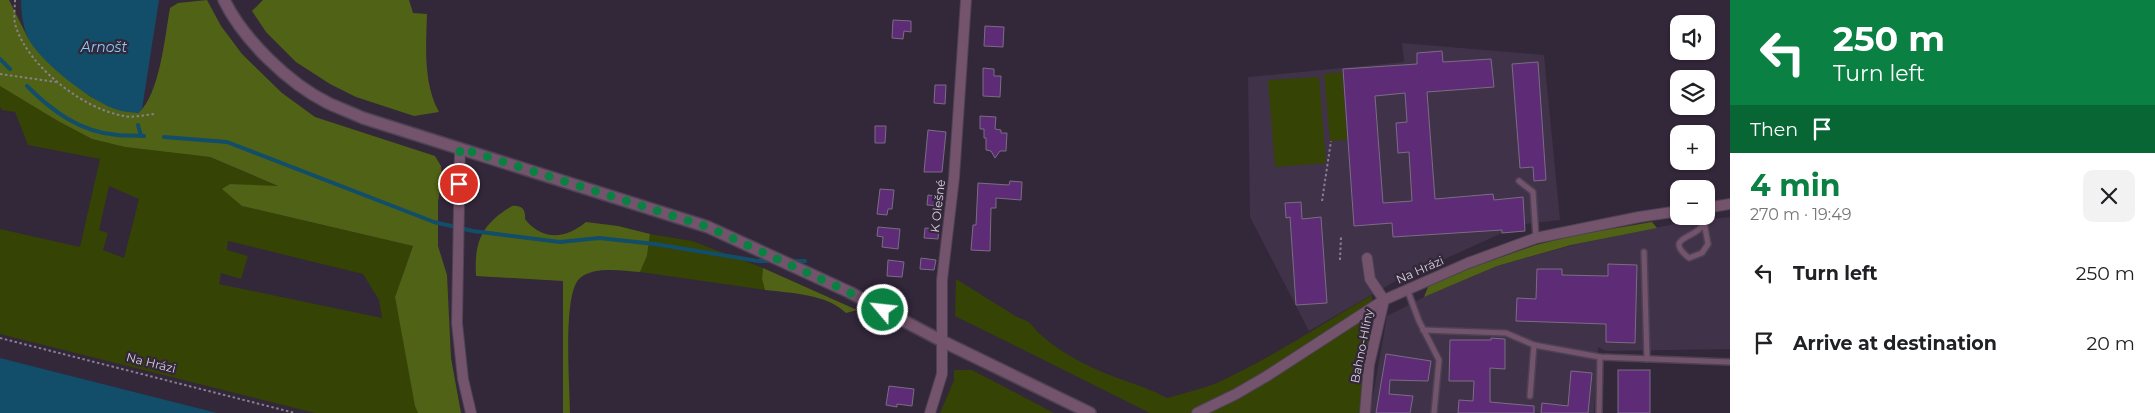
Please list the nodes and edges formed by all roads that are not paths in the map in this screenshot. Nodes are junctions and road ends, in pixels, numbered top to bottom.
1 (224, 0) edge
2 (966, 0) edge
3 (460, 148) junction
4 (1519, 181) dead end
5 (1730, 204) edge
6 (1715, 206) edge
7 (1670, 212) edge
8 (1704, 226) joint
9 (1536, 238) junction
10 (1644, 252) dead end
11 (1367, 258) dead end
12 (1407, 289) junction
13 (1384, 300) junction
14 (1423, 330) junction
15 (942, 341) junction
16 (1534, 345) junction
17 (1600, 358) junction
18 (1648, 359) junction
19 (1730, 362) edge
20 (1530, 396) dead end
21 (471, 413) edge
22 (930, 413) edge
23 (1090, 413) edge
24 (1197, 413) edge
25 (1365, 413) edge
26 (1434, 413) edge
27 (1599, 413) edge

1 - 3 street
2 - 15 street, K Olešné
3 - 15 street
3 - 21 street
4 - 9 lane
5 - 6 street
7 - 9 street, Na Hrázi
8 - 8 lane
9 - 12 street, Na Hrázi
10 - 18 lane
11 - 13 street, Bahno-Hlíny
12 - 13 street, Na Hrázi
12 - 14 lane
13 - 24 street, Na Hrázi
13 - 25 street, Bahno-Hlíny
14 - 16 lane
14 - 26 lane
15 - 22 street, K Olešné
15 - 23 street
16 - 17 lane
16 - 20 lane
17 - 18 lane
17 - 27 lane
18 - 19 lane

